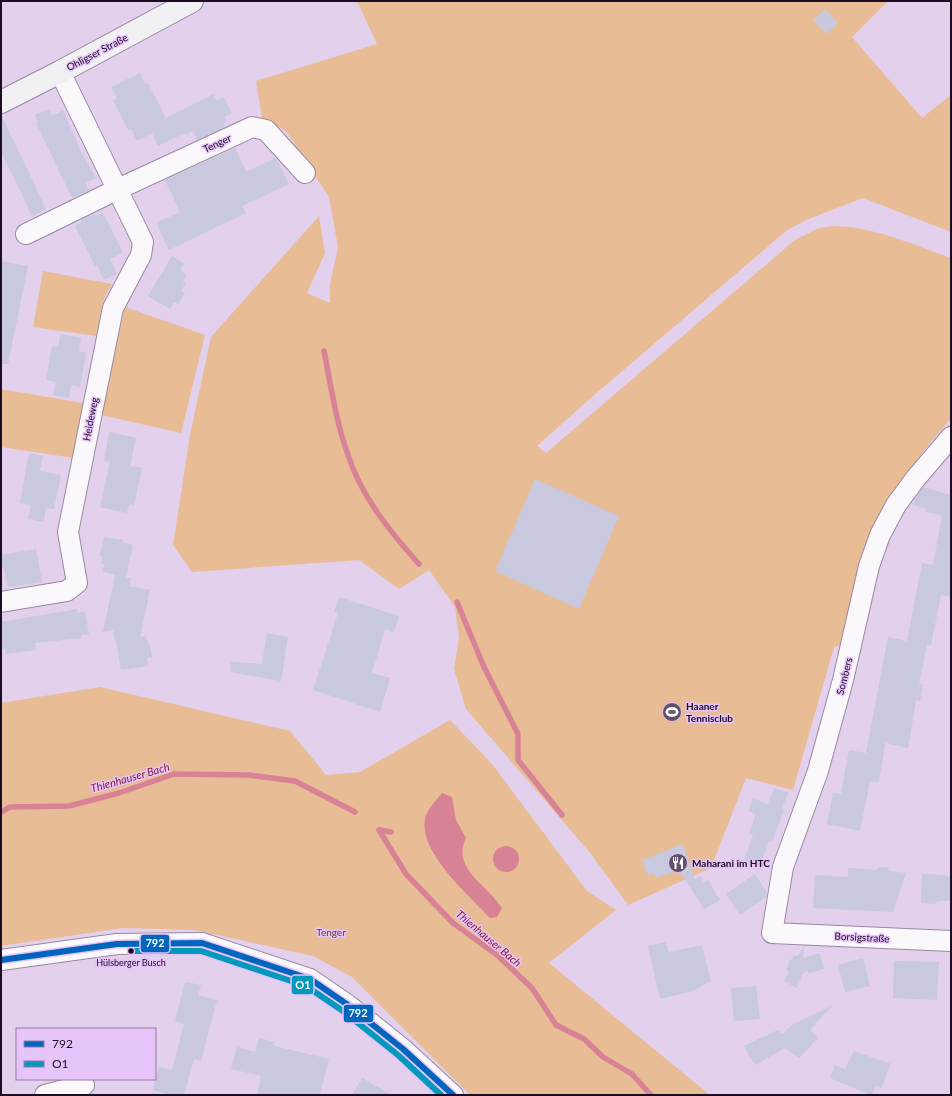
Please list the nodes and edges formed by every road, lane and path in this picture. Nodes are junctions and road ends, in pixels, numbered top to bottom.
1 (192, 1) edge
2 (60, 72) junction
3 (1, 102) edge
4 (305, 173) dead end
5 (116, 190) junction
6 (26, 234) dead end
7 (951, 437) edge
8 (1, 602) edge
9 (772, 933) joint
10 (951, 941) edge
11 (1, 960) edge
12 (84, 1085) dead end
13 (45, 1095) edge
14 (453, 1095) edge

1 - 2 main road, Ohligser Straße
2 - 3 main road, Ohligser Straße
2 - 5 street, Heideweg
4 - 5 street, Tenger
5 - 6 street
5 - 8 street, Heideweg
7 - 9 street, Sombers
9 - 10 street, Borsigstraße
11 - 14 street
12 - 13 street

